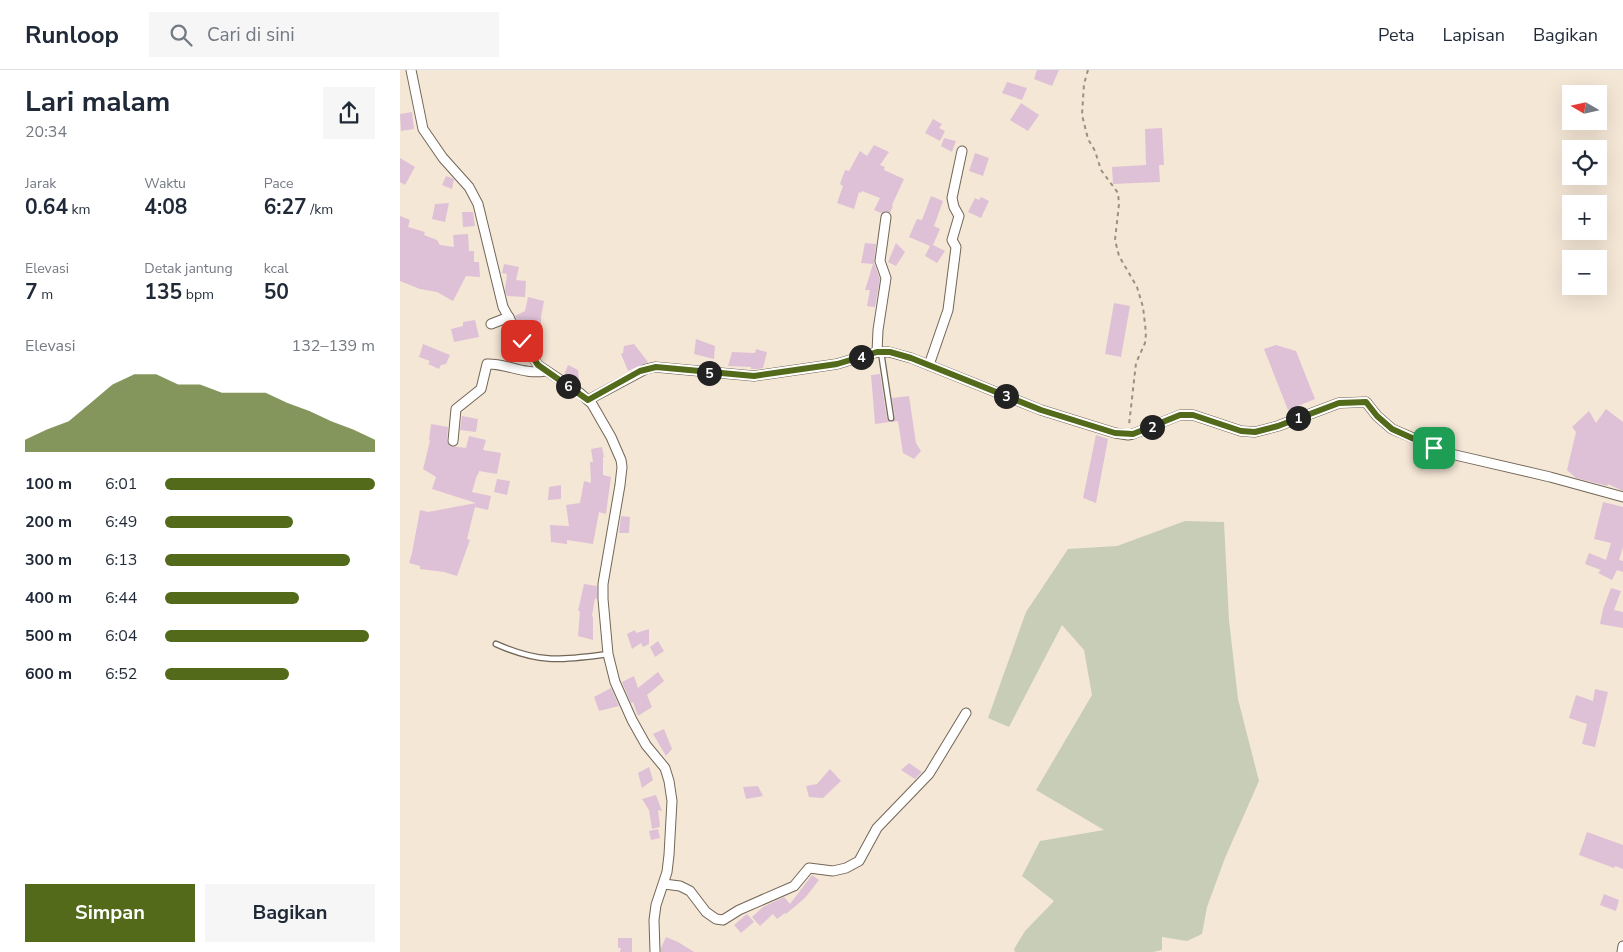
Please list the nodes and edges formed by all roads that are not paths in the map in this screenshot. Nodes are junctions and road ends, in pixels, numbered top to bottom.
1 (412, 70) edge
2 (962, 151) dead end
3 (886, 218) dead end
4 (509, 318) junction
5 (491, 324) dead end
6 (879, 352) junction
7 (929, 365) junction
8 (545, 371) junction
9 (588, 400) junction
10 (891, 418) dead end
11 (453, 440) dead end
12 (1623, 497) edge
13 (496, 644) dead end
14 (608, 654) junction
15 (966, 712) dead end
16 (664, 884) junction
17 (1623, 946) edge
18 (655, 952) edge
19 (1622, 952) edge

1 - 4 street
2 - 7 street
3 - 6 street
4 - 5 street
4 - 8 street
6 - 7 street
6 - 9 street
6 - 10 lane
7 - 12 street
8 - 9 street
8 - 11 street
9 - 14 street
13 - 14 lane
14 - 16 street
15 - 16 street
16 - 18 street
17 - 19 street

